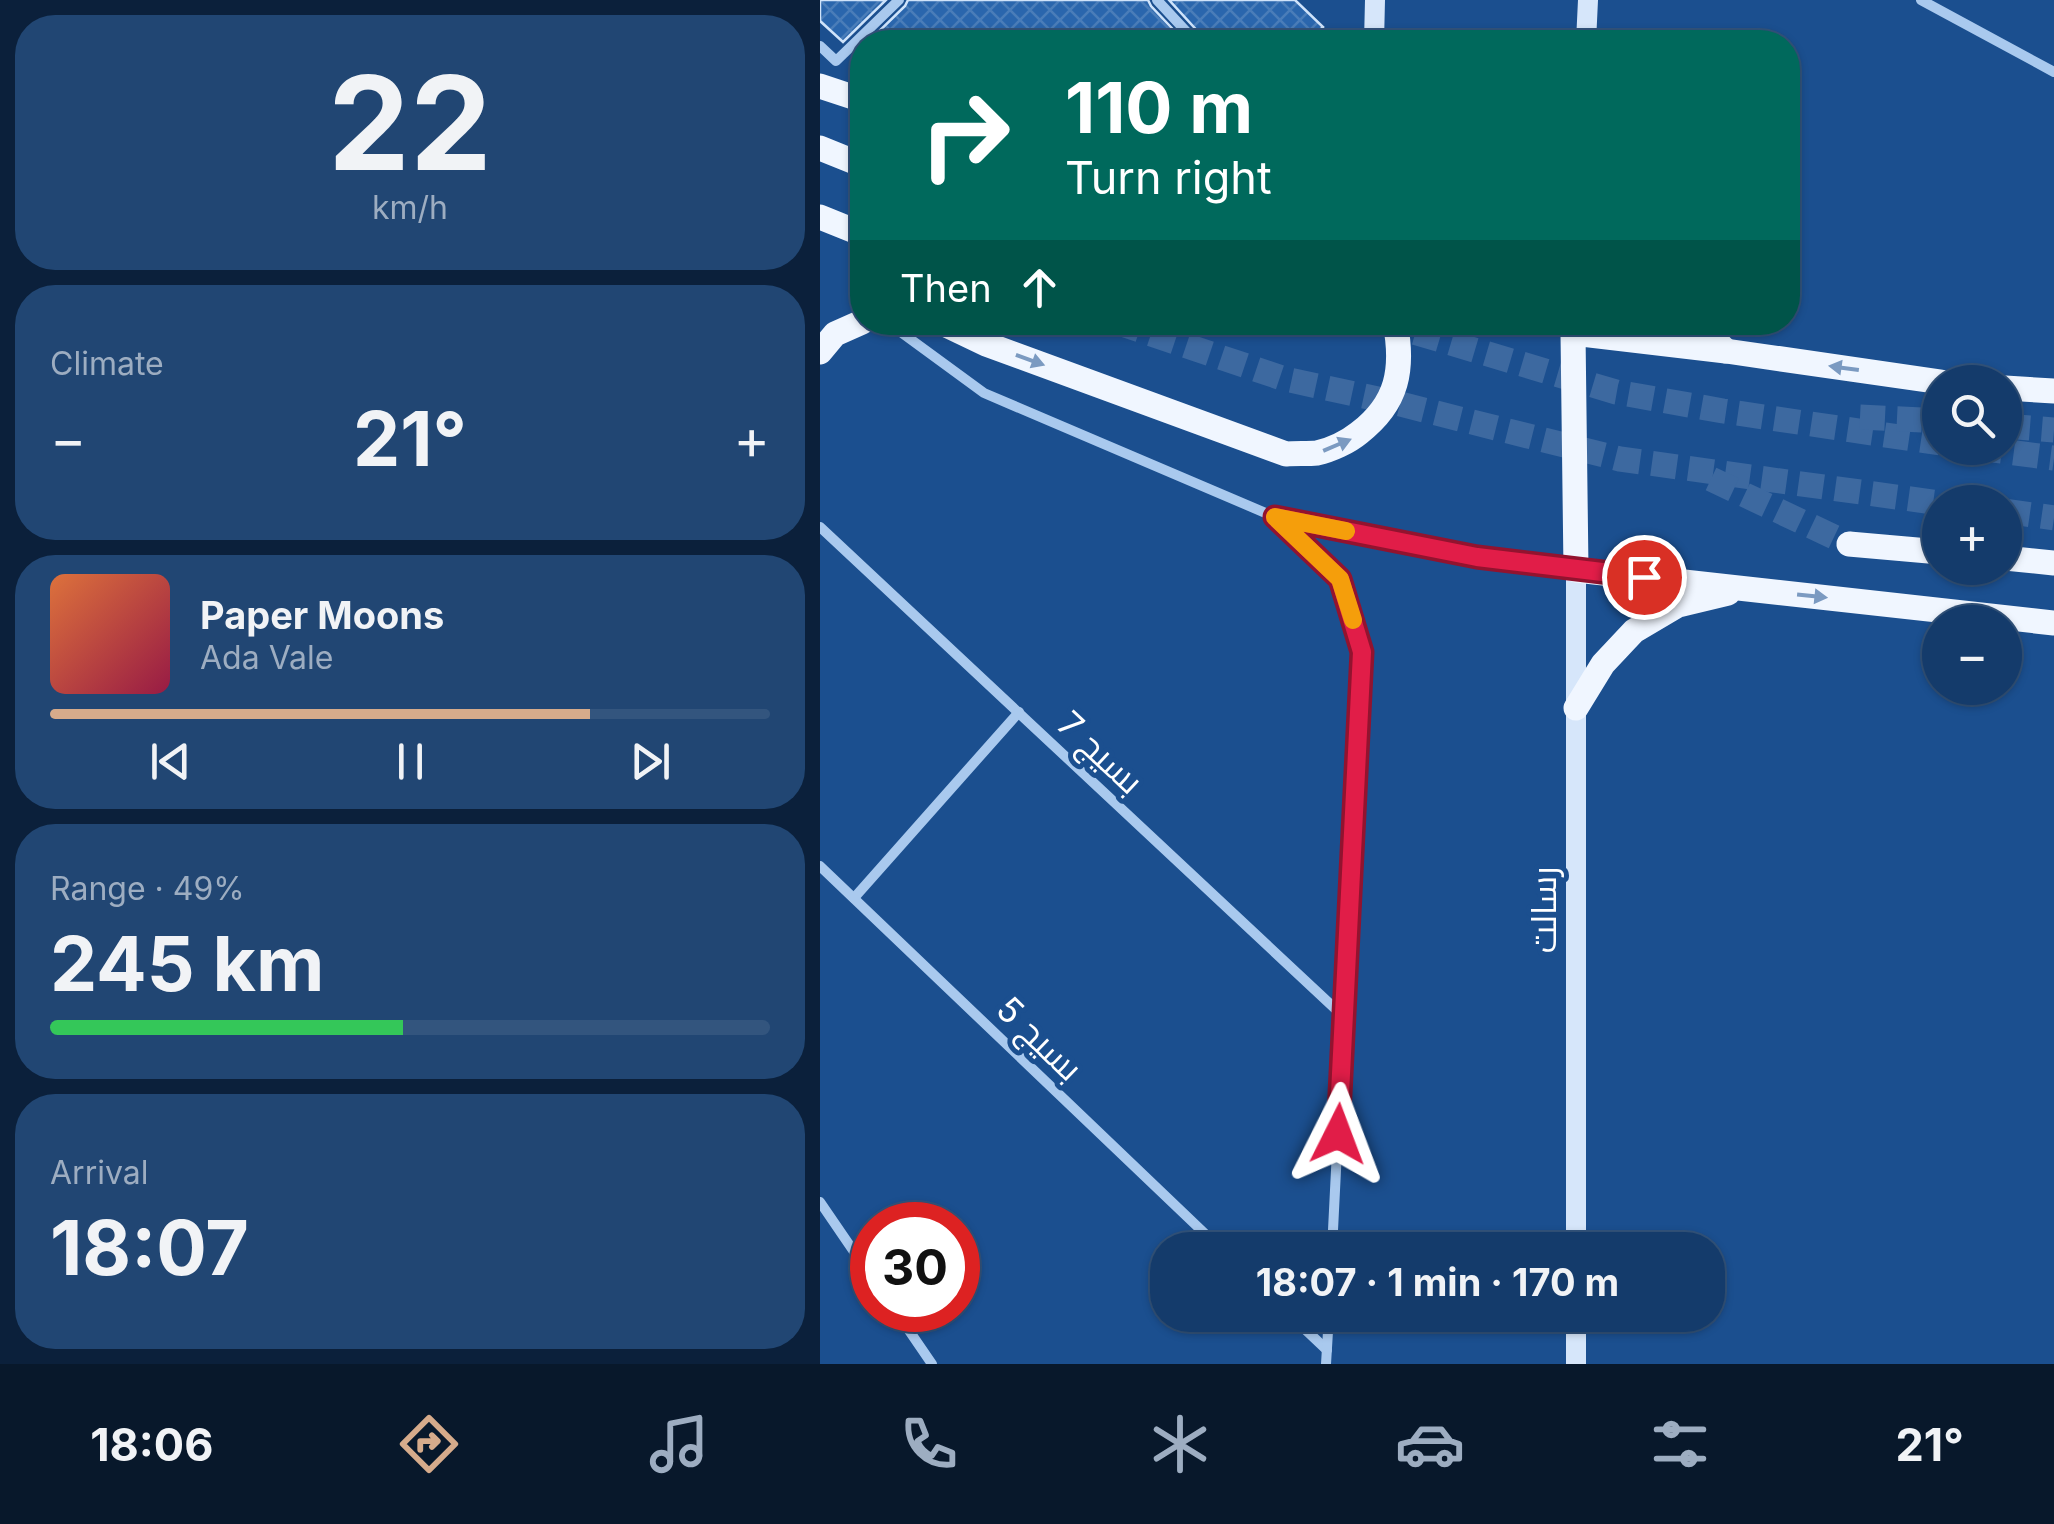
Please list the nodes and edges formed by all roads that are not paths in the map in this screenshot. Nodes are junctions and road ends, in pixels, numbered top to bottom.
1 (899, 0) edge
2 (1156, 0) edge
3 (1374, 0) edge
4 (1588, 0) edge
5 (1921, 0) edge
6 (868, 30) edge
7 (1185, 30) edge
8 (1374, 30) edge
9 (1587, 30) edge
10 (820, 46) edge
11 (850, 47) edge
12 (2054, 72) edge
13 (820, 86) edge
14 (850, 96) edge
15 (820, 148) edge
16 (850, 159) edge
17 (820, 217) edge
18 (850, 230) edge
19 (850, 236) edge
20 (820, 239) edge
21 (850, 328) edge
22 (905, 335) edge
23 (970, 335) edge
24 (1397, 335) edge
25 (1573, 335) edge
26 (1620, 335) edge
27 (1709, 335) edge
28 (1726, 351) junction
29 (820, 352) edge
30 (1922, 379) edge
31 (2022, 389) edge
32 (2054, 392) edge
33 (1275, 517) junction
34 (820, 527) edge
35 (1849, 544) tunnel mouth
36 (1922, 550) edge
37 (2022, 560) edge
38 (2054, 563) edge
39 (1576, 570) junction
40 (1746, 589) junction
41 (2054, 623) edge
42 (1576, 708) junction
43 (1018, 712) junction
44 (820, 866) edge
45 (854, 898) junction
46 (1344, 1017) junction
47 (820, 1202) edge
48 (1203, 1232) edge
49 (1333, 1232) edge
50 (1576, 1232) edge
51 (850, 1246) edge
52 (910, 1332) edge
53 (1308, 1332) edge
54 (1328, 1332) edge
55 (1576, 1332) edge
56 (1327, 1350) junction
57 (932, 1364) edge
58 (1326, 1364) edge
59 (1576, 1364) edge

1 - 6 street
2 - 7 street
3 - 8 main road
4 - 9 main road
5 - 12 street
10 - 11 street
13 - 14 main road
15 - 16 main road
17 - 18 main road
19 - 20 main road
21 - 29 main road
22 - 33 street
23 -> 24 main road
25 - 39 main road
26 - 28 main road
27 - 28 main road
30 -> 28 main road
31 - 32 main road
33 - 39 street
33 - 46 street
34 - 43 street, بسیج 7
35 - 36 main road
37 - 38 main road
39 - 40 main road
39 - 42 main road, رسالت
40 -> 41 main road
40 - 42 main road
42 - 50 main road, رسالت
43 - 45 street
43 - 46 street, بسیج 7
44 - 45 street, بسیج 5
45 - 48 street, بسیج 5
46 - 49 street
47 - 51 street
52 - 57 street
53 - 56 street
54 - 56 street
55 - 59 main road
56 - 58 street

